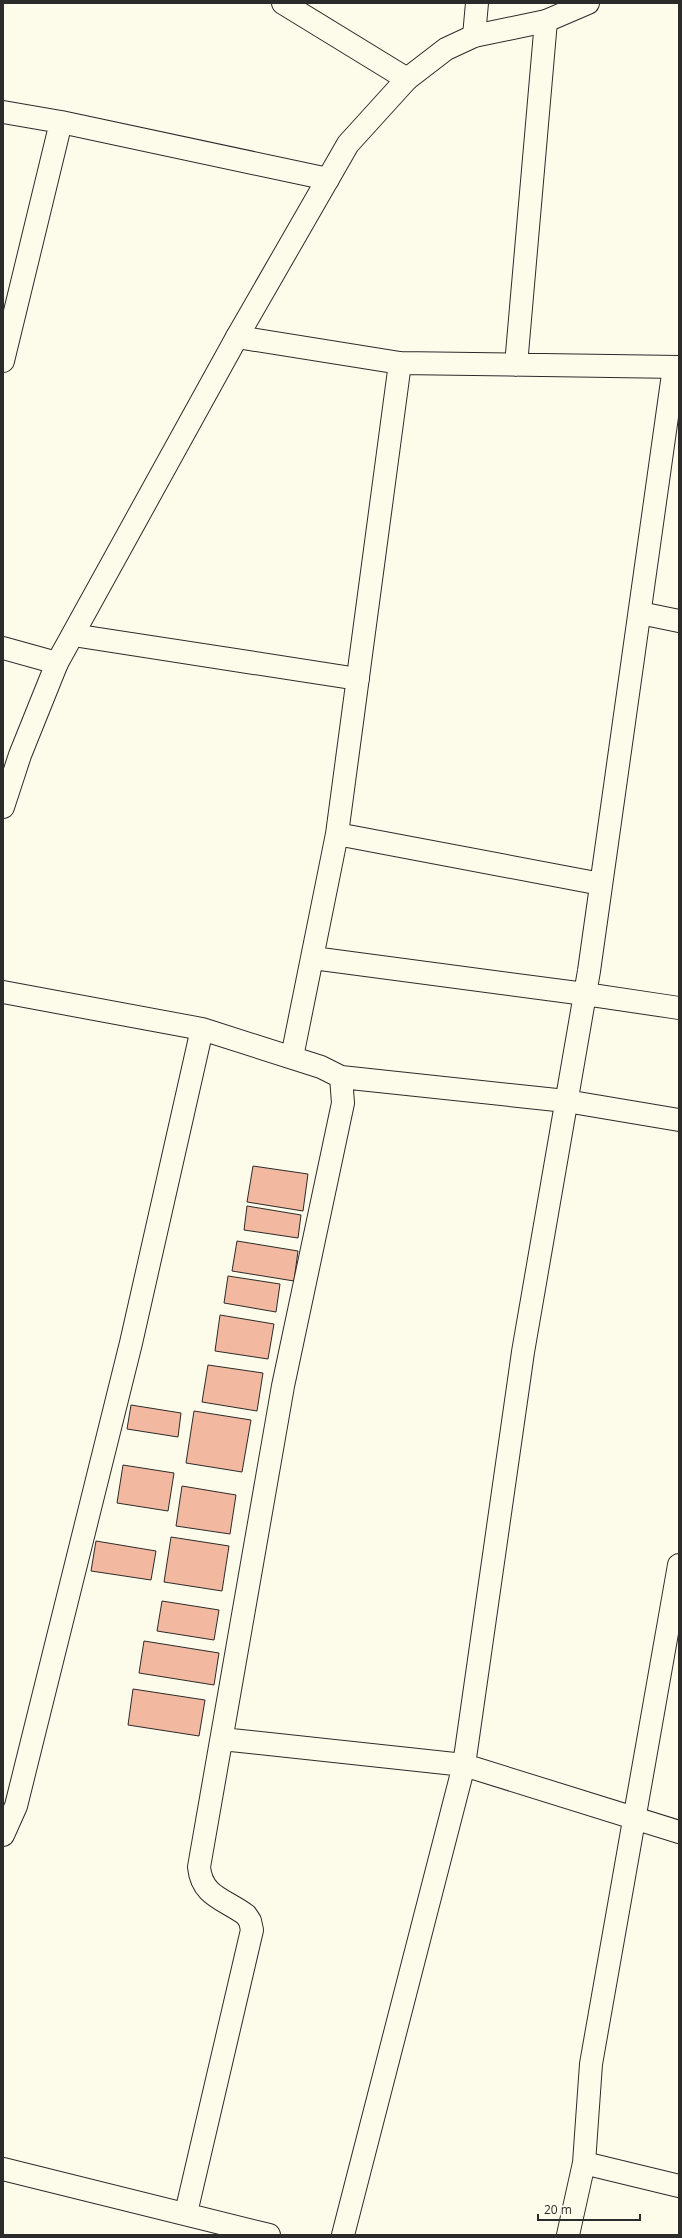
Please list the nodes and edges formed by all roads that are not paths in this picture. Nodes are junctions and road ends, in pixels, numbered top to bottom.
1 (283, 3) edge
2 (477, 3) edge
3 (588, 3) edge
4 (546, 21) junction
5 (474, 36) junction
6 (408, 79) junction
7 (3, 112) edge
8 (61, 122) junction
9 (328, 179) junction
10 (237, 337) junction
11 (3, 361) edge
12 (400, 363) junction
13 (516, 365) junction
14 (677, 367) edge
15 (640, 613) junction
16 (679, 621) edge
17 (73, 635) junction
18 (3, 648) edge
19 (57, 663) junction
20 (358, 678) junction
21 (3, 807) edge
22 (337, 834) junction
23 (601, 884) junction
24 (313, 958) junction
25 (3, 992) edge
26 (585, 994) junction
27 (679, 1008) edge
28 (202, 1029) junction
29 (292, 1057) junction
30 (341, 1077) junction
31 (566, 1101) junction
32 (679, 1120) edge
33 (679, 1565) edge
34 (222, 1739) junction
35 (464, 1765) junction
36 (635, 1819) junction
37 (679, 1832) edge
38 (3, 1835) edge
39 (584, 2164) junction
40 (3, 2169) edge
41 (679, 2186) edge
42 (186, 2213) junction
43 (269, 2235) edge
44 (343, 2235) edge
45 (568, 2235) edge

1 - 6 street
2 - 5 street
3 - 4 street
4 - 5 street
4 - 13 street
5 - 6 street
6 - 9 street
7 - 8 street
8 - 9 street
8 - 11 street
9 - 10 street
10 - 12 street
10 - 17 street
12 - 13 street
12 - 20 street
13 - 14 street
14 - 15 street
15 - 16 street
15 - 23 street
17 - 19 street
17 - 20 street
18 - 19 street
19 - 21 street
20 - 22 street
22 - 23 street
22 - 24 street
23 - 26 street
24 - 26 street
24 - 29 street
25 - 28 street
26 - 27 street
26 - 31 street
28 - 29 street
28 - 38 street
29 - 30 street
30 - 31 street
30 - 34 street
31 - 32 street
31 - 35 street
33 - 36 street
34 - 35 street
34 - 42 street
35 - 36 street
35 - 44 street
36 - 37 street
36 - 39 street
39 - 41 street
39 - 45 street
40 - 42 street
42 - 43 street

